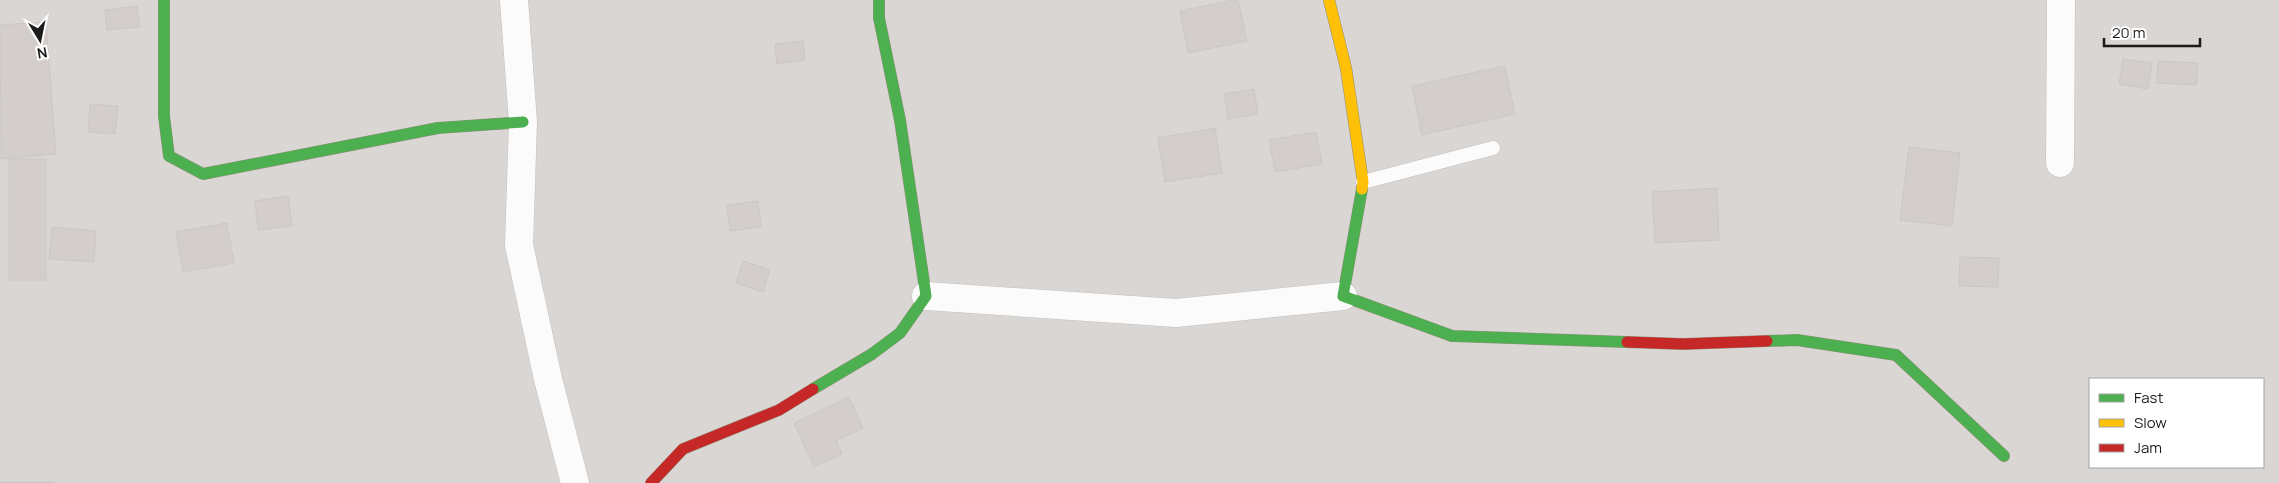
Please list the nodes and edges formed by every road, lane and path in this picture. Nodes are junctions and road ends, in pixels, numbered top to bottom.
1 (164, 0) edge
2 (514, 0) edge
3 (879, 0) edge
4 (1329, 0) edge
5 (2061, 0) edge
6 (523, 122) junction
7 (1493, 148) dead end
8 (2060, 163) dead end
9 (1363, 182) junction
10 (926, 296) junction
11 (1342, 296) junction
12 (2004, 456) dead end
13 (576, 483) edge
14 (651, 483) edge

1 - 6 street
2 - 6 street
3 - 10 street
4 - 9 street
5 - 8 street
6 - 13 street
7 - 9 lane
9 - 11 street
10 - 11 street
10 - 14 street
11 - 12 street

